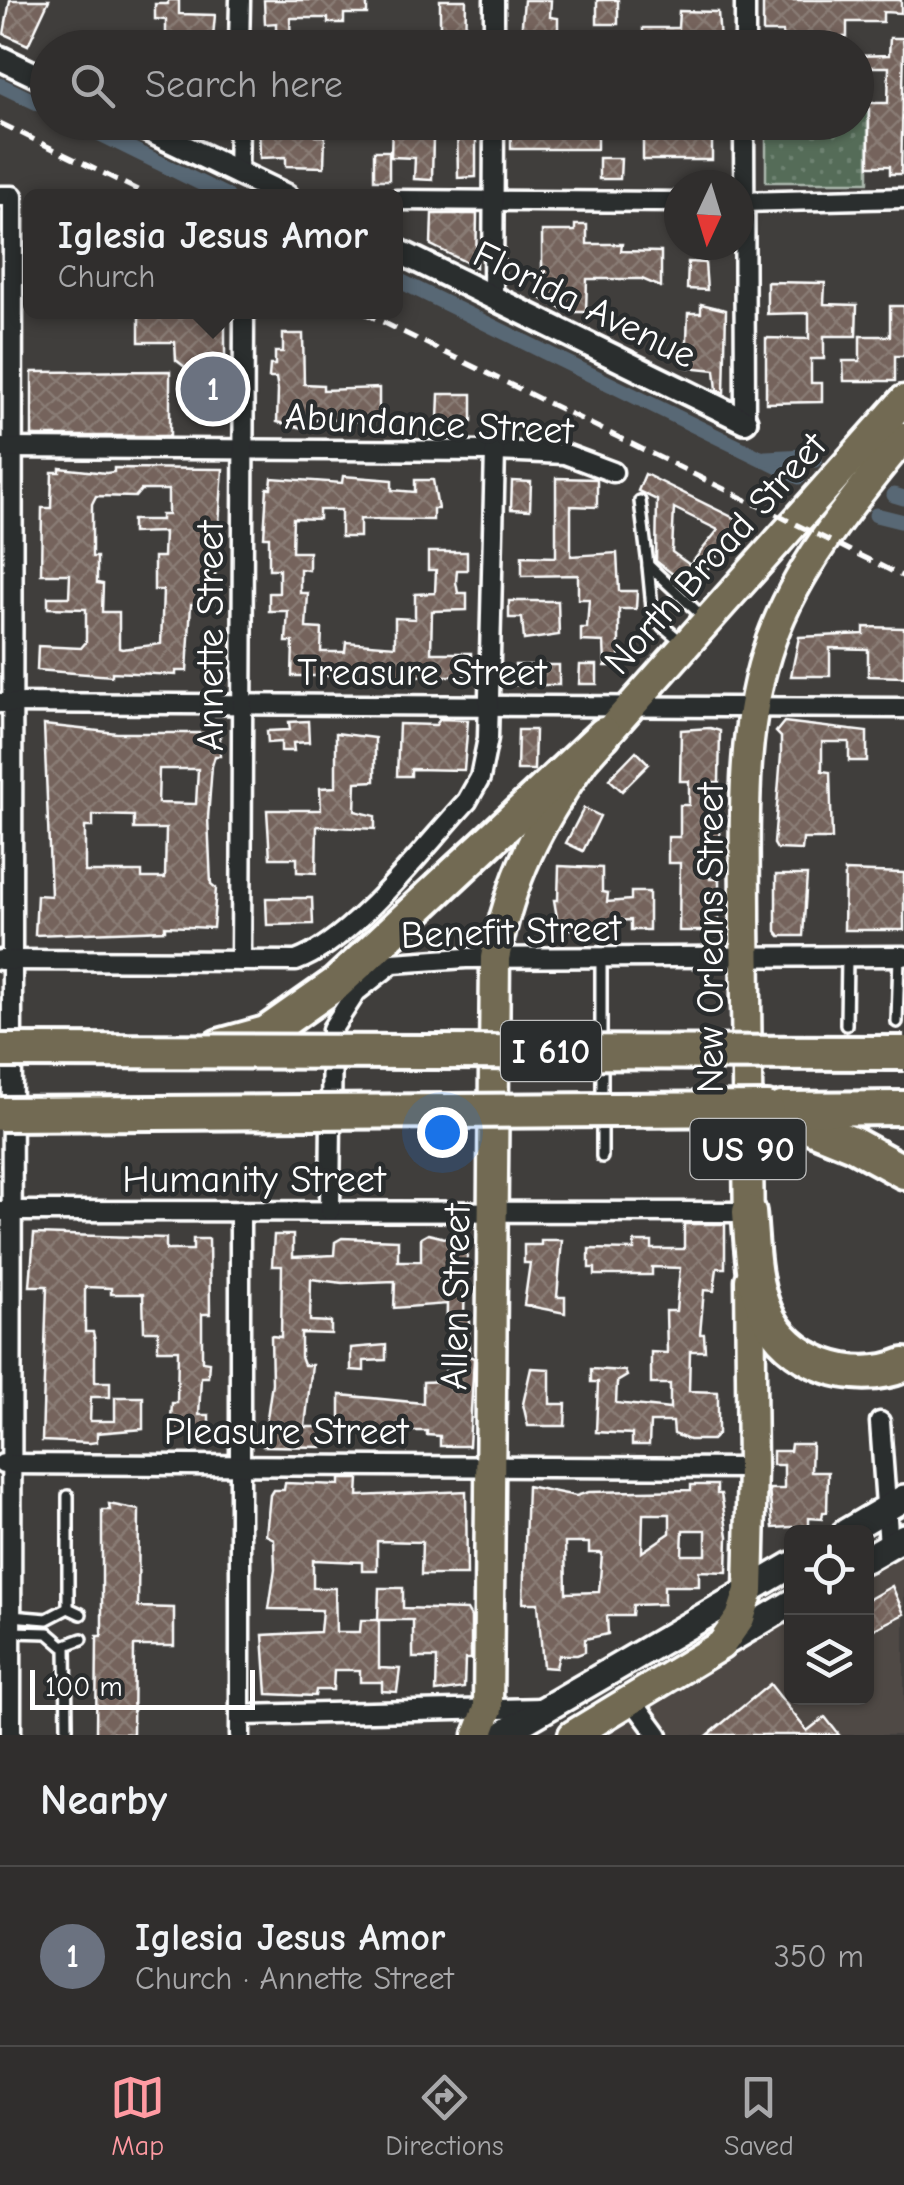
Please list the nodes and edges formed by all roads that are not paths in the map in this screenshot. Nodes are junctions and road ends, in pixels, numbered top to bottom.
1 (240, 0) edge
2 (494, 0) edge
3 (745, 0) edge
4 (239, 30) edge
5 (494, 30) edge
6 (745, 30) edge
7 (0, 58) edge
8 (30, 72) edge
9 (169, 140) edge
10 (239, 140) edge
11 (494, 140) edge
12 (743, 140) edge
13 (742, 170) edge
14 (238, 174) junction
15 (271, 189) edge
16 (6, 196) edge
17 (904, 198) edge
18 (403, 200) edge
19 (494, 202) junction
20 (664, 202) edge
21 (754, 202) edge
22 (403, 254) edge
23 (742, 260) edge
24 (493, 299) junction
25 (244, 319) edge
26 (904, 400) edge
27 (745, 421) joint
28 (904, 437) edge
29 (6, 448) edge
30 (243, 448) junction
31 (494, 451) junction
32 (612, 472) dead end
33 (640, 501) dead end
34 (824, 539) joint
35 (648, 564) junction
36 (706, 620) junction
37 (684, 644) junction
38 (8, 703) edge
39 (243, 704) junction
40 (489, 704) junction
41 (627, 706) junction
42 (754, 707) junction
43 (904, 708) edge
44 (594, 747) junction
45 (902, 956) edge
46 (847, 957) junction
47 (495, 958) junction
48 (601, 958) junction
49 (745, 958) junction
50 (6, 960) edge
51 (241, 961) junction
52 (846, 1025) dead end
53 (898, 1043) edge
54 (198, 1050) junction
55 (0, 1051) edge
56 (904, 1108) edge
57 (768, 1109) junction
58 (0, 1114) edge
59 (602, 1157) dead end
60 (904, 1172) edge
61 (8, 1211) edge
62 (240, 1211) junction
63 (330, 1211) junction
64 (494, 1211) junction
65 (749, 1212) junction
66 (904, 1365) edge
67 (880, 1422) dead end
68 (238, 1462) junction
69 (5, 1464) edge
70 (490, 1464) junction
71 (752, 1468) junction
72 (68, 1496) dead end
73 (895, 1504) edge
74 (858, 1525) edge
75 (887, 1548) edge
76 (784, 1570) edge
77 (749, 1591) junction
78 (68, 1608) junction
79 (784, 1609) edge
80 (81, 1614) dead end
81 (11, 1624) junction
82 (82, 1638) dead end
83 (721, 1645) junction
84 (66, 1646) junction
85 (633, 1701) junction
86 (545, 1708) junction
87 (240, 1715) junction
88 (483, 1722) edge
89 (8, 1725) edge
90 (67, 1728) dead end
91 (240, 1735) edge
92 (501, 1735) edge
93 (573, 1735) edge
94 (658, 1735) edge

1 - 4 street
2 - 5 street
3 - 6 street
7 - 8 street
9 - 14 street
10 - 14 street
11 - 19 street
12 - 13 street
14 - 15 street
16 - 29 street
17 - 21 street
18 - 19 street
19 - 20 street
19 - 24 street
22 - 24 street, Florida Avenue
23 - 27 street
24 - 27 street, Florida Avenue
25 - 30 street, Annette Street
26 - 36 main road, North Broad Street
28 - 34 main road, North Broad Street / US 90
29 - 30 street, Abundance Street
29 - 38 street
30 - 31 street, Abundance Street
30 - 39 street, Annette Street
31 - 32 street, Abundance Street
31 - 40 street
33 - 35 lane
34 - 42 main road, New Orleans Street / US 90
35 - 36 lane
35 - 37 lane
36 - 37 main road, North Broad Street
37 - 41 main road, North Broad Street
38 - 39 street, Treasure Street
38 - 50 street
39 - 40 street, Treasure Street
39 - 51 street, Annette Street
40 - 41 street, Treasure Street
40 - 51 street, Benefit Street
41 - 42 street, Treasure Street
41 - 44 main road, North Broad Street
42 - 43 street, Treasure Street
42 - 49 main road, New Orleans Street / US 90
44 - 47 main road, Allen Street
44 - 54 highway, bridge
45 - 46 street, Benefit Street
45 - 53 lane
46 - 49 street, Benefit Street
46 - 52 lane
47 - 48 street, Benefit Street
47 - 63 street, Benefit Street
47 - 64 main road, Allen Street
48 - 49 street, Benefit Street
48 - 59 lane
49 - 65 main road, New Orleans Street / US 90
50 - 51 street, Benefit Street
50 - 61 street
53 - 54 highway, I 610, bridge
54 - 55 highway, I 610, bridge
56 - 57 highway, I 610
57 - 58 highway, I 610, bridge
57 - 60 highway
61 - 62 street, Humanity Street
61 - 69 street
62 - 63 street, Humanity Street
62 - 68 street
63 - 64 street, Humanity Street
64 - 65 street, Humanity Street
64 - 70 main road, Allen Street
65 - 66 highway
65 - 71 main road, New Orleans Street / US 90
67 - 73 street
68 - 69 street, Pleasure Street
68 - 70 street, Pleasure Street
68 - 87 street
69 - 81 street
70 - 71 street, Pleasure Street
70 - 88 main road, Allen Street
71 - 77 main road, New Orleans Street / US 90
72 - 78 lane
73 - 74 main road
73 - 75 street
76 - 77 main road
77 - 83 main road, New Orleans Street / US 90
77 - 86 main road
78 - 80 lane
78 - 81 lane
79 - 83 main road
81 - 84 lane
81 - 89 street
82 - 84 lane
83 - 85 main road, US 90
84 - 90 lane
85 - 93 main road, US 90
85 - 94 street
86 - 88 street
86 - 92 main road
87 - 88 street
87 - 91 street

